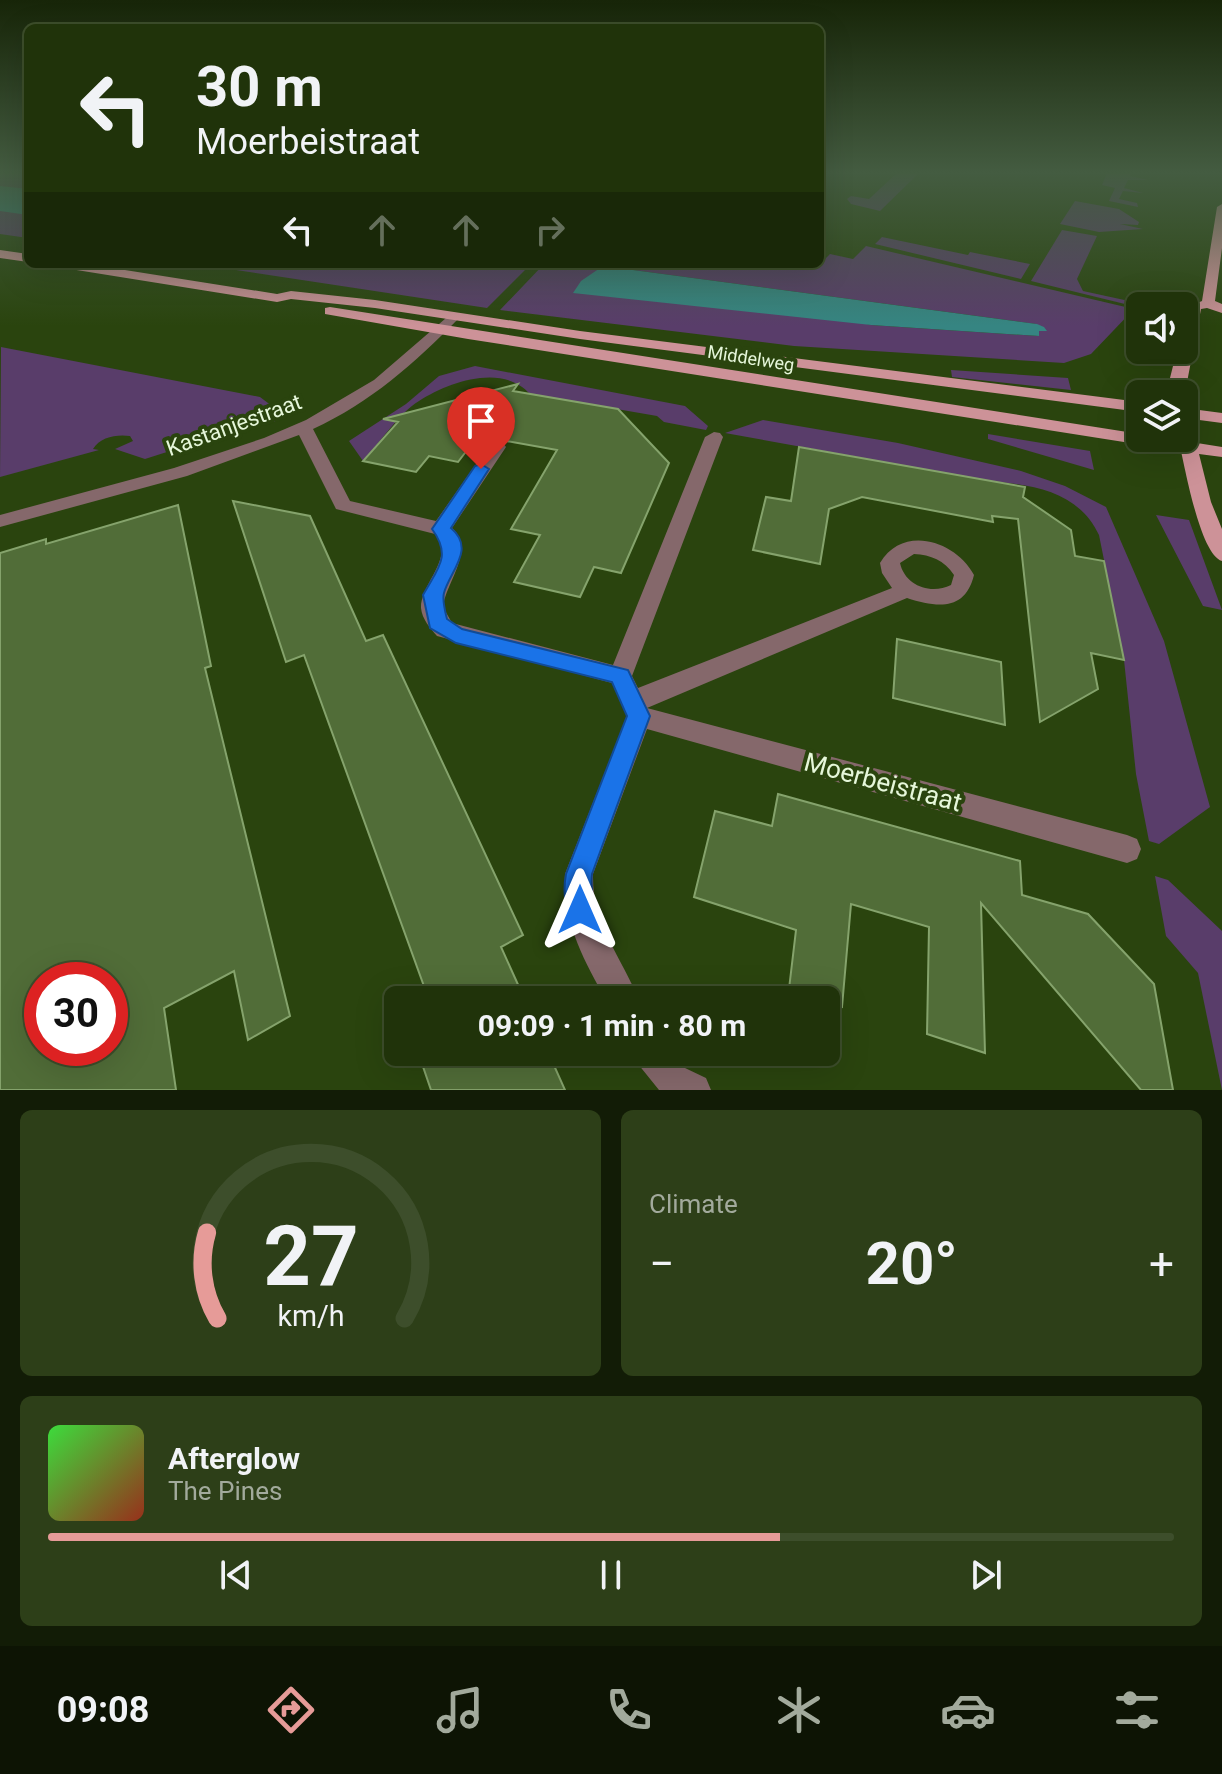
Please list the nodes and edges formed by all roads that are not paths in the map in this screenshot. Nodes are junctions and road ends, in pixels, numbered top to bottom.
1 (1221, 224) edge
2 (0, 254) edge
3 (24, 257) edge
4 (89, 268) edge
5 (277, 298) junction
6 (1215, 306) edge
7 (453, 316) junction
8 (439, 330) junction
9 (1178, 380) edge
10 (1126, 405) edge
11 (1198, 415) edge
12 (1222, 418) edge
13 (304, 428) junction
14 (714, 437) dead end
15 (1126, 437) edge
16 (497, 447) dead end
17 (1198, 448) edge
18 (1189, 452) edge
19 (1222, 452) edge
20 (0, 521) edge
21 (441, 529) junction
22 (1222, 554) edge
23 (907, 590) dead end
24 (620, 676) junction
25 (635, 709) junction
26 (1127, 849) dead end
27 (616, 986) edge
28 (662, 1066) edge
29 (694, 1090) edge

1 - 6 main road
2 - 3 main road
4 - 5 main road, Middelweg
5 - 7 main road, Middelweg
5 - 8 main road, Middelweg
6 - 9 main road
7 - 8 street, Kastanjestraat
7 - 10 main road, Middelweg
8 - 13 street, Kastanjestraat
8 - 15 main road, Middelweg
11 - 12 main road
13 - 20 street, Kastanjestraat
13 - 21 street
14 - 24 street
16 - 21 street
17 - 19 main road, Middelweg
18 - 22 main road
21 - 24 street
23 - 25 street
24 - 25 street
25 - 26 street, Moerbeistraat
25 - 27 street
28 - 29 street

